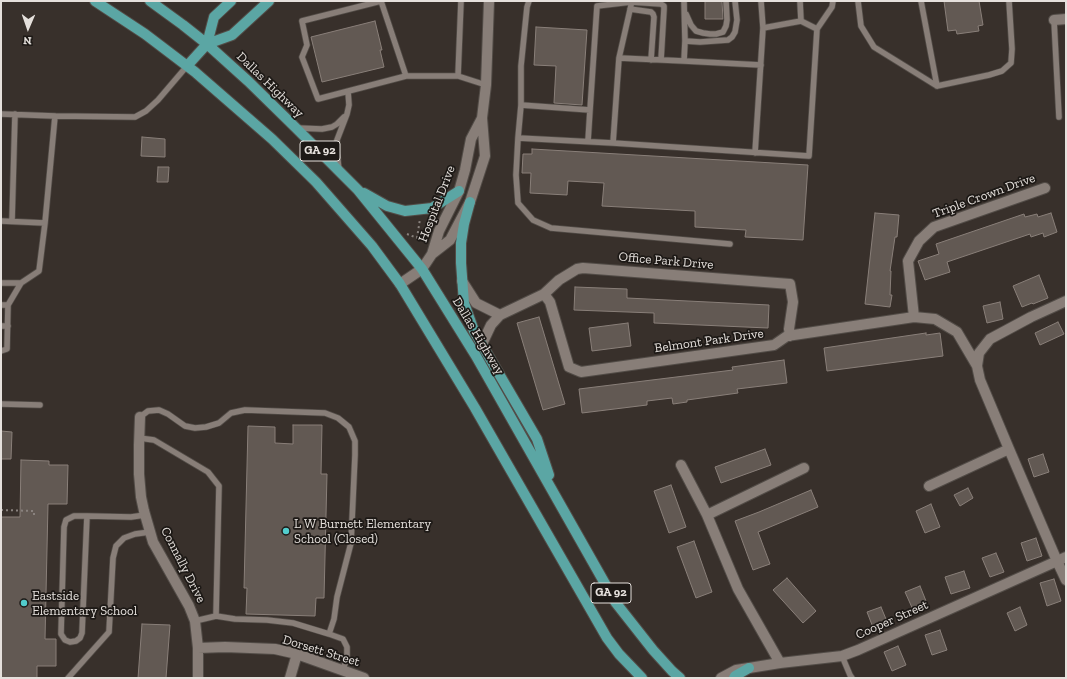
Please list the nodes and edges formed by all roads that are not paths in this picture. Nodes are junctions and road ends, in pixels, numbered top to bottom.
1 (95, 1) edge
2 (150, 1) edge
3 (231, 1) edge
4 (269, 1) edge
5 (381, 1) edge
6 (461, 1) edge
7 (489, 1) edge
8 (529, 1) edge
9 (631, 1) edge
10 (684, 1) edge
11 (726, 1) edge
12 (735, 1) edge
13 (761, 1) edge
14 (800, 1) edge
15 (833, 1) edge
16 (858, 1) edge
17 (921, 1) edge
18 (1009, 1) edge
19 (630, 9) junction
20 (685, 12) junction
21 (1066, 19) edge
22 (1054, 20) joint
23 (801, 21) junction
24 (763, 28) junction
25 (817, 28) junction
26 (685, 41) junction
27 (207, 44) junction
28 (620, 58) junction
29 (651, 60) junction
30 (661, 60) junction
31 (684, 61) junction
32 (761, 65) junction
33 (187, 66) junction
34 (406, 76) junction
35 (458, 76) junction
36 (486, 86) junction
37 (937, 86) junction
38 (348, 91) junction
39 (521, 106) junction
40 (590, 110) junction
41 (1, 114) edge
42 (15, 114) junction
43 (347, 114) junction
44 (55, 116) junction
45 (1059, 117) dead end
46 (482, 118) junction
47 (296, 128) junction
48 (518, 138) junction
49 (588, 141) junction
50 (613, 143) junction
51 (755, 153) junction
52 (339, 170) junction
53 (1045, 188) dead end
54 (358, 190) junction
55 (459, 191) junction
56 (470, 202) junction
57 (1, 221) edge
58 (12, 221) junction
59 (45, 223) junction
60 (730, 244) dead end
61 (432, 254) junction
62 (422, 269) junction
63 (462, 281) junction
64 (1, 283) edge
65 (21, 283) junction
66 (400, 284) junction
67 (544, 294) junction
68 (1066, 301) edge
69 (1, 306) edge
70 (8, 306) junction
71 (500, 315) junction
72 (914, 317) junction
73 (1, 326) edge
74 (8, 326) junction
75 (790, 336) junction
76 (482, 344) junction
77 (1, 352) edge
78 (977, 366) junction
79 (1, 404) edge
80 (40, 405) dead end
81 (140, 417) joint
82 (139, 438) junction
83 (1009, 449) junction
84 (681, 465) dead end
85 (804, 468) dead end
86 (929, 486) dead end
87 (556, 498) junction
88 (145, 514) junction
89 (707, 515) junction
90 (87, 516) junction
91 (150, 532) junction
92 (1061, 559) edge
93 (1066, 580) edge
94 (216, 616) junction
95 (196, 620) junction
96 (329, 634) junction
97 (198, 648) junction
98 (297, 654) junction
99 (842, 656) junction
100 (780, 663) junction
101 (750, 668) junction
102 (343, 670) junction
103 (68, 678) edge
104 (198, 678) edge
105 (290, 678) edge
106 (364, 678) edge
107 (642, 678) edge
108 (680, 678) edge
109 (721, 678) edge
110 (734, 678) edge
111 (852, 678) edge

1 - 33 main road, GA 92
2 - 27 main road, GA 92
3 - 27 main road
4 - 27 main road
5 - 34 lane
5 - 38 lane
6 - 35 lane
7 - 36 street, Hospital Drive
8 - 39 lane
9 - 19 lane
9 - 30 lane
9 - 40 lane
10 - 20 lane
11 - 20 lane
12 - 26 lane
13 - 24 lane
14 - 23 lane
15 - 25 lane
16 - 37 lane
17 - 37 lane
18 - 37 lane
19 - 28 lane
19 - 29 lane
20 - 26 lane
21 - 22 street
22 - 45 lane
23 - 24 lane
23 - 25 lane
24 - 32 lane
25 - 51 lane
26 - 31 lane
27 - 33 main road
27 - 47 main road, Dallas Highway / GA 92
28 - 29 lane
28 - 50 lane
29 - 30 lane
30 - 31 lane
31 - 32 lane
32 - 51 lane
33 - 44 lane
33 - 66 main road, GA 92
34 - 35 lane
34 - 38 lane
35 - 36 lane
36 - 46 street, Hospital Drive
38 - 43 lane
39 - 40 lane
39 - 48 lane
40 - 49 lane
41 - 42 lane
42 - 44 lane
42 - 58 lane
43 - 47 lane
43 - 52 lane
44 - 59 lane
46 - 55 street, Hospital Drive
46 - 56 street, Hospital Drive
47 - 52 main road, Dallas Highway / GA 92
48 - 49 lane
48 - 60 lane
49 - 50 lane
50 - 51 lane
52 - 54 main road, Dallas Highway / GA 92
53 - 72 street, Triple Crown Drive
54 - 55 main road
54 - 62 main road, Dallas Highway / GA 92
55 - 61 street, Hospital Drive
56 - 61 street, Hospital Drive
56 - 63 main road
57 - 58 lane
58 - 59 lane
59 - 65 lane
61 - 62 street, Hospital Drive
62 - 66 street, Hospital Drive
62 - 87 main road, Dallas Highway / GA 92
63 - 71 street
63 - 76 main road
64 - 65 lane
65 - 70 lane
66 - 107 main road, GA 92
67 - 71 street, Office Park Drive
67 - 75 street, Belmont Park Drive
67 - 75 street, Office Park Drive
68 - 78 street
69 - 70 lane
70 - 74 lane
71 - 76 street, Office Park Drive
72 - 75 street, Belmont Park Drive
72 - 78 street, Belmont Park Drive
73 - 74 lane
74 - 77 lane
76 - 87 main road
78 - 83 street, Belmont Park Drive
79 - 80 lane
81 - 82 street, Connally Drive
81 - 96 lane
82 - 88 street, Connally Drive
82 - 94 lane
83 - 86 street
83 - 92 street, Belmont Park Drive
84 - 89 street
85 - 89 street
87 - 108 main road, Dallas Highway / GA 92
88 - 90 lane
88 - 91 street, Connally Drive
89 - 100 street
90 - 90 lane
91 - 95 street, Connally Drive
91 - 103 lane
92 - 93 street, Belmont Park Drive
92 - 99 street, Cooper Street
94 - 95 lane
94 - 96 lane
95 - 97 street, Connally Drive
96 - 102 lane
97 - 98 street, Dorsett Street
97 - 104 street, Connally Drive
98 - 102 street, Dorsett Street
98 - 105 street
99 - 100 street, Cooper Street
99 - 111 lane
100 - 101 street, Cooper Street
101 - 109 street, Cooper Street
101 - 110 main road
102 - 106 street, Dorsett Street

